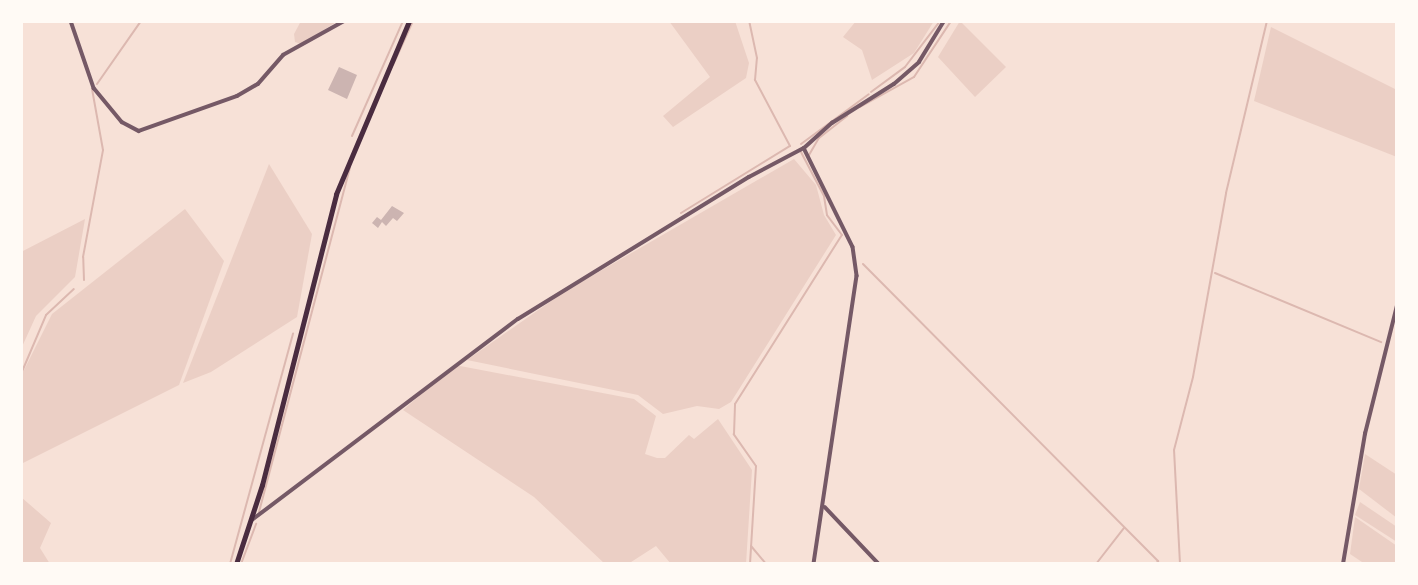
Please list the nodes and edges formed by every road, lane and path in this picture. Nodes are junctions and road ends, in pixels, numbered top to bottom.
1 (71, 21) edge
2 (344, 21) edge
3 (409, 21) edge
4 (944, 21) edge
5 (804, 148) junction
6 (1397, 306) edge
7 (825, 507) junction
8 (252, 520) junction
9 (236, 564) edge
10 (814, 564) edge
11 (879, 564) edge
12 (1343, 564) edge

1 - 2 street
3 - 8 main road
4 - 5 street
5 - 7 street
5 - 8 street
6 - 12 street
7 - 10 street
7 - 11 street
8 - 9 main road

